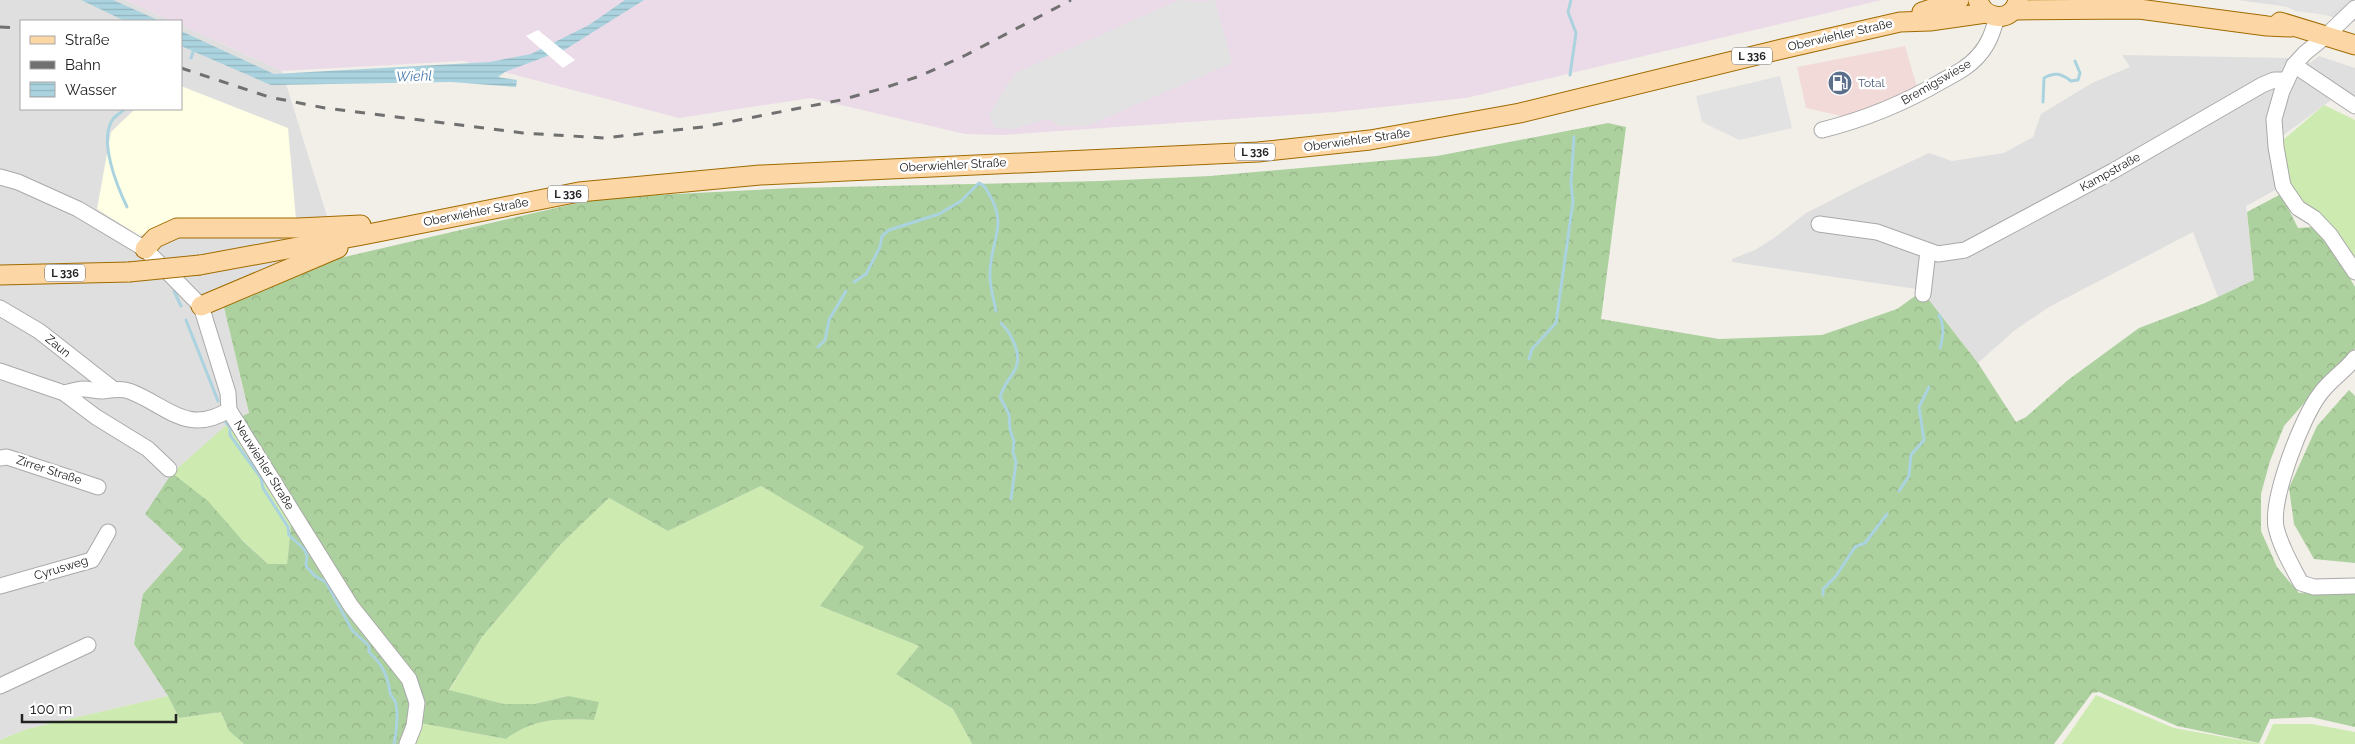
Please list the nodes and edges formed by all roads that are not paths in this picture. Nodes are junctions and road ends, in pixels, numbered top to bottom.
1 (1960, 0) edge
2 (2150, 0) edge
3 (1999, 8) edge
4 (2355, 8) edge
5 (1900, 22) junction
6 (2291, 27) junction
7 (2326, 36) junction
8 (2355, 45) edge
9 (2294, 65) junction
10 (2287, 80) junction
11 (2355, 106) edge
12 (1822, 130) dead end
13 (0, 177) edge
14 (447, 217) junction
15 (1819, 224) dead end
16 (363, 235) junction
17 (145, 249) junction
18 (1928, 251) junction
19 (2355, 272) edge
20 (0, 275) edge
21 (1923, 294) dead end
22 (201, 306) junction
23 (0, 308) edge
24 (2355, 358) edge
25 (0, 371) edge
26 (113, 389) junction
27 (64, 393) junction
28 (229, 410) junction
29 (0, 458) edge
30 (169, 469) dead end
31 (98, 486) dead end
32 (108, 532) dead end
33 (0, 586) edge
34 (2355, 586) edge
35 (88, 645) dead end
36 (0, 686) edge
37 (408, 744) edge

1 - 5 main road, Oberwiehler Straße / L 336
2 - 6 main road, Oberwiehler Straße / L 336
3 - 5 main road, Oberwiehler Straße / L 336
3 - 6 main road, Oberwiehler Straße / L 336
3 - 12 street, Bremigswiese
4 - 7 street
5 - 14 main road, Oberwiehler Straße / L 336
6 - 7 main road, Oberwiehler Straße / L 336
7 - 8 main road, Oberwiehler Straße / L 336
7 - 9 street
9 - 10 street
9 - 11 street
10 - 18 street, Kampstraße
10 - 19 street
13 - 17 street, Neuwiehler Straße
14 - 16 main road, Oberwiehler Straße / L 336
14 - 17 main road, L 336
15 - 18 street, Kampstraße
16 - 20 main road, Oberwiehler Straße / L 336, bridge
16 - 22 main road, L 336
17 - 22 street, Neuwiehler Straße
18 - 21 street
22 - 28 street, Neuwiehler Straße
23 - 26 street, Zaun
24 - 34 street
25 - 27 street, Zaun
26 - 27 street, Zaun
26 - 28 street, Zaun
27 - 30 street, Zaun
28 - 37 street, Neuwiehler Straße
29 - 31 street, Zirrer Straße
32 - 33 street, Cyrusweg
35 - 36 street

